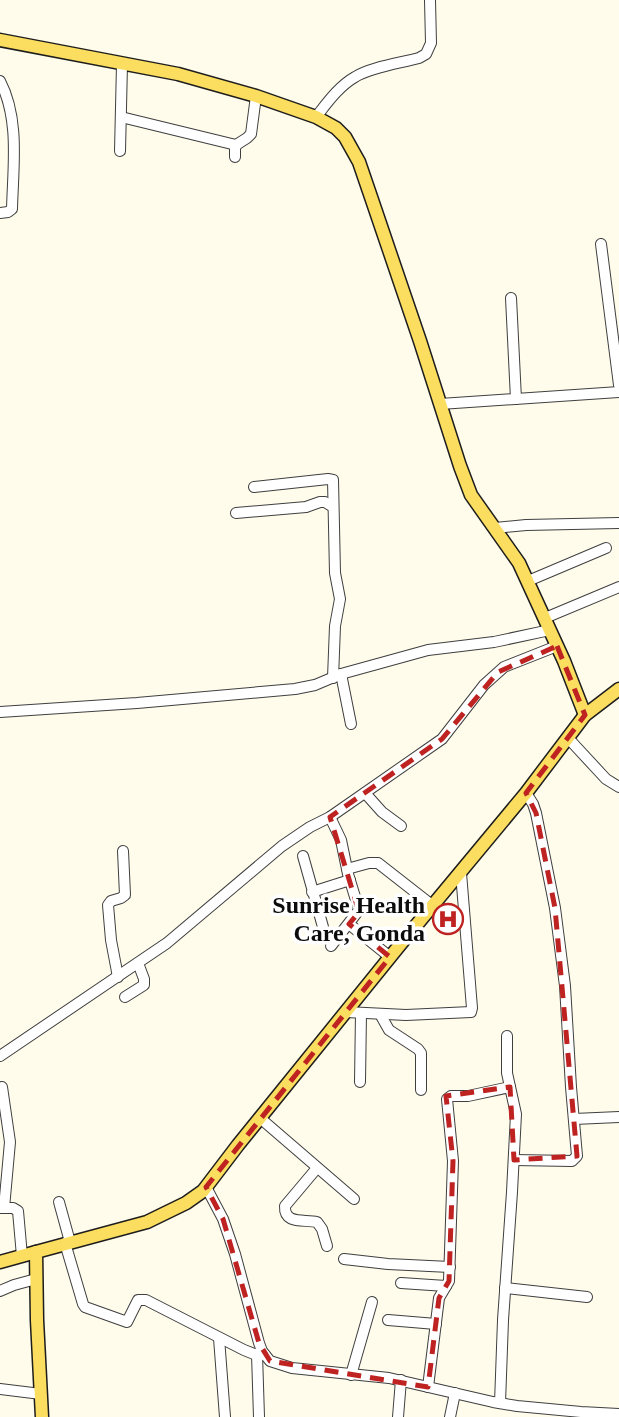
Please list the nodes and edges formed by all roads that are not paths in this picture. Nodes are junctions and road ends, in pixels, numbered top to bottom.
1 (430, 0) edge
2 (0, 40) edge
3 (122, 64) junction
4 (0, 81) edge
5 (256, 96) junction
6 (121, 117) junction
7 (316, 117) junction
8 (236, 145) junction
9 (120, 151) dead end
10 (235, 156) dead end
11 (0, 167) edge
12 (13, 167) junction
13 (0, 213) edge
14 (601, 244) dead end
15 (511, 298) dead end
16 (619, 385) edge
17 (619, 392) edge
18 (516, 399) junction
19 (440, 404) junction
20 (254, 487) dead end
21 (333, 507) junction
22 (236, 513) dead end
23 (619, 523) edge
24 (495, 528) junction
25 (606, 548) dead end
26 (528, 581) junction
27 (619, 587) edge
28 (548, 624) junction
29 (557, 646) junction
30 (337, 676) junction
31 (619, 688) edge
32 (0, 712) edge
33 (585, 715) junction
34 (351, 724) dead end
35 (568, 738) junction
36 (619, 787) edge
37 (365, 793) junction
38 (526, 793) junction
39 (330, 817) junction
40 (401, 826) dead end
41 (122, 851) dead end
42 (303, 856) dead end
43 (461, 873) junction
44 (349, 874) junction
45 (312, 892) junction
46 (433, 906) junction
47 (349, 924) junction
48 (323, 927) dead end
49 (331, 946) dead end
50 (390, 957) junction
51 (138, 963) junction
52 (117, 977) junction
53 (125, 998) dead end
54 (346, 1012) junction
55 (361, 1013) junction
56 (380, 1014) junction
57 (507, 1036) dead end
58 (0, 1056) edge
59 (360, 1082) dead end
60 (2, 1087) edge
61 (510, 1087) junction
62 (422, 1090) dead end
63 (619, 1117) edge
64 (260, 1118) junction
65 (574, 1119) junction
66 (514, 1160) junction
67 (317, 1168) junction
68 (206, 1186) junction
69 (354, 1199) dead end
70 (60, 1202) dead end
71 (2, 1208) edge
72 (67, 1243) junction
73 (327, 1246) dead end
74 (36, 1252) junction
75 (22, 1256) junction
76 (344, 1259) dead end
77 (0, 1262) edge
78 (450, 1267) junction
79 (36, 1279) junction
80 (401, 1283) dead end
81 (446, 1286) junction
82 (505, 1288) junction
83 (0, 1292) edge
84 (587, 1297) dead end
85 (372, 1302) dead end
86 (388, 1320) dead end
87 (436, 1324) junction
88 (219, 1338) junction
89 (261, 1354) junction
90 (351, 1374) junction
91 (401, 1380) junction
92 (428, 1387) junction
93 (0, 1389) edge
94 (455, 1393) junction
95 (41, 1394) junction
96 (504, 1404) junction
97 (549, 1413) edge
98 (619, 1414) edge
99 (42, 1417) edge
100 (225, 1417) edge
101 (259, 1417) edge
102 (398, 1417) edge
103 (450, 1417) edge
104 (507, 1417) edge

1 - 7 street
2 - 3 main road
3 - 5 main road
3 - 6 street
4 - 12 street
5 - 7 main road
5 - 8 street
6 - 8 street
6 - 9 street
7 - 19 main road
8 - 10 street
11 - 12 street
12 - 13 street
14 - 16 street
15 - 18 street
17 - 18 street
18 - 19 street
19 - 24 main road
20 - 21 street
21 - 22 street
21 - 30 street
23 - 24 street
24 - 26 main road
25 - 26 street
26 - 28 main road
27 - 28 street
28 - 29 main road
28 - 30 street
29 - 33 main road
29 - 37 street
30 - 32 street
30 - 34 street
31 - 33 main road
33 - 35 main road
35 - 36 street
35 - 38 main road
37 - 39 street
37 - 40 street
38 - 43 main road
38 - 65 street
39 - 44 street
39 - 51 street
41 - 52 street
42 - 45 street
43 - 46 main road
43 - 56 street
44 - 45 street
44 - 46 street
44 - 47 street
45 - 48 street
46 - 50 main road
47 - 49 street
47 - 50 street
50 - 54 main road
51 - 52 street
51 - 53 street
52 - 58 street
54 - 55 street
54 - 64 main road
55 - 56 street
55 - 59 street
56 - 62 street
57 - 61 street
60 - 71 street
61 - 66 street
61 - 78 street
63 - 65 street
64 - 67 street
64 - 68 main road
65 - 66 street
66 - 82 street
67 - 69 street
67 - 73 street
68 - 72 main road
68 - 89 street
70 - 72 street
71 - 75 street
72 - 74 main road
72 - 88 street
74 - 75 main road
74 - 79 main road
75 - 77 main road
76 - 78 street
78 - 81 street
79 - 83 street
79 - 95 main road
80 - 81 street
81 - 87 street
82 - 84 street
82 - 96 street
85 - 90 street
86 - 87 street
87 - 92 street
88 - 89 street
88 - 100 street
89 - 90 street
89 - 101 street
90 - 91 street
91 - 92 street
91 - 102 street
92 - 94 street
93 - 95 street
94 - 96 street
94 - 103 street
95 - 99 main road
96 - 97 street
96 - 104 street
97 - 98 street

